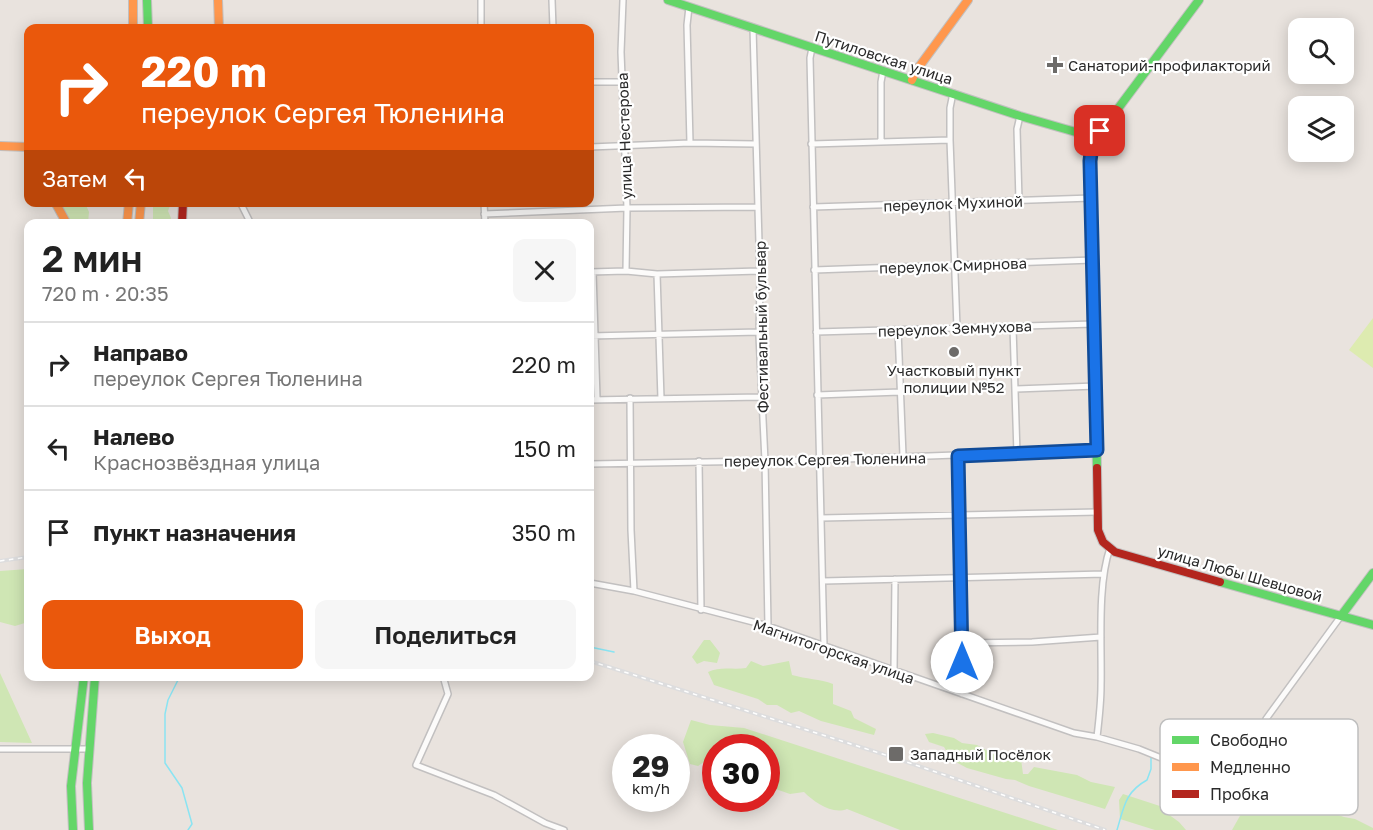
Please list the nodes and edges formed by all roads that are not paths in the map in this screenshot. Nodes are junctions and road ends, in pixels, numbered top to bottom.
1 (133, 0) edge
2 (147, 0) edge
3 (218, 0) edge
4 (481, 0) edge
5 (552, 0) edge
6 (623, 0) edge
7 (668, 0) edge
8 (968, 0) edge
9 (1199, 0) edge
10 (689, 7) junction
11 (133, 24) edge
12 (148, 24) edge
13 (219, 24) edge
14 (481, 24) edge
15 (553, 24) edge
16 (753, 28) junction
17 (812, 48) junction
18 (883, 71) junction
19 (912, 80) junction
20 (594, 82) edge
21 (621, 82) junction
22 (953, 93) junction
23 (1020, 116) junction
24 (1093, 137) junction
25 (950, 140) junction
26 (880, 141) junction
27 (690, 143) junction
28 (755, 144) junction
29 (811, 144) junction
30 (0, 146) edge
31 (623, 146) junction
32 (24, 147) edge
33 (594, 147) edge
34 (1092, 198) junction
35 (1020, 201) junction
36 (953, 203) junction
37 (484, 207) edge
38 (757, 207) junction
39 (813, 207) junction
40 (627, 208) junction
41 (484, 214) junction
42 (484, 219) edge
43 (1093, 260) junction
44 (955, 265) junction
45 (814, 270) junction
46 (626, 271) junction
47 (759, 271) junction
48 (594, 272) edge
49 (657, 274) junction
50 (1094, 324) junction
51 (1013, 327) junction
52 (957, 328) junction
53 (898, 330) junction
54 (759, 332) junction
55 (816, 332) junction
56 (594, 335) edge
57 (660, 335) junction
58 (594, 351) edge
59 (1095, 386) junction
60 (1015, 389) junction
61 (900, 392) junction
62 (817, 395) junction
63 (761, 397) junction
64 (630, 398) junction
65 (594, 399) edge
66 (597, 399) junction
67 (661, 399) junction
68 (1097, 450) junction
69 (1017, 453) junction
70 (903, 456) junction
71 (958, 456) junction
72 (818, 460) junction
73 (699, 461) junction
74 (765, 461) junction
75 (631, 462) junction
76 (594, 464) edge
77 (1098, 512) junction
78 (960, 515) junction
79 (821, 518) junction
80 (1110, 549) junction
81 (1373, 573) edge
82 (1104, 574) junction
83 (962, 578) junction
84 (895, 579) junction
85 (823, 581) junction
86 (594, 584) edge
87 (634, 591) junction
88 (701, 610) junction
89 (1341, 616) junction
90 (1373, 625) edge
91 (768, 626) junction
92 (1101, 637) junction
93 (962, 643) junction
94 (824, 646) junction
95 (894, 670) junction
96 (83, 681) edge
97 (95, 681) edge
98 (444, 681) edge
99 (962, 694) junction
100 (1266, 719) edge
101 (1097, 736) junction
102 (0, 749) edge
103 (74, 749) junction
104 (89, 749) junction
105 (1160, 758) edge
106 (73, 830) edge
107 (89, 830) edge
108 (564, 830) edge

1 - 11 main road
2 - 12 main road
3 - 13 main road
4 - 14 street
5 - 15 street
6 - 21 street, улица Нестерова
7 - 10 main road, Путиловская улица
8 - 19 main road
9 - 24 main road
10 - 16 main road, Путиловская улица
10 - 27 street
16 - 17 main road, Путиловская улица
16 - 28 street, Фестивальный бульвар
17 - 18 main road, Путиловская улица
17 - 29 street
18 - 19 main road, Путиловская улица
18 - 26 street
19 - 22 main road, Путиловская улица
20 - 21 street
21 - 31 street, улица Нестерова
22 - 23 main road, Путиловская улица
22 - 25 street
23 - 24 main road, Путиловская улица
23 - 35 street
24 - 34 main road
25 - 26 street
25 - 36 street
26 - 29 street
27 - 28 street
27 - 31 street
28 - 38 street, Фестивальный бульвар
29 - 39 street
30 - 32 main road
31 - 33 street
31 - 40 street, улица Нестерова
34 - 35 street, переулок Мухиной
34 - 43 main road
35 - 36 street, переулок Мухиной
36 - 39 street, переулок Мухиной
36 - 44 street
37 - 41 street
38 - 40 street
38 - 47 street, Фестивальный бульвар
39 - 45 street
40 - 41 street
40 - 46 street, улица Нестерова
41 - 42 street
43 - 44 street, переулок Смирнова
43 - 50 main road
44 - 45 street, переулок Смирнова
44 - 52 street
45 - 55 street
46 - 48 street
46 - 49 street
47 - 49 street
47 - 54 street, Фестивальный бульвар
49 - 57 street
50 - 51 street, переулок Земнухова
50 - 59 main road
51 - 52 street, переулок Земнухова
51 - 60 street
52 - 53 street, переулок Земнухова
53 - 55 street, переулок Земнухова
53 - 61 street
54 - 57 street
54 - 63 street, Фестивальный бульвар
55 - 62 street
56 - 57 street
57 - 67 street
58 - 66 street
59 - 60 street
59 - 68 main road
60 - 69 street
61 - 62 street
61 - 70 street
62 - 72 street
63 - 67 street
63 - 74 street, Фестивальный бульвар
64 - 66 street
64 - 67 street
64 - 75 street
65 - 66 street
68 - 69 street, переулок Сергея Тюленина
68 - 77 main road
69 - 71 street, переулок Сергея Тюленина
70 - 71 street, переулок Сергея Тюленина
70 - 72 street, переулок Сергея Тюленина
71 - 78 street
72 - 74 street, переулок Сергея Тюленина
72 - 79 street
73 - 74 street, переулок Сергея Тюленина
73 - 75 street, переулок Сергея Тюленина
73 - 88 street
74 - 91 street, Фестивальный бульвар
75 - 76 street, переулок Сергея Тюленина
75 - 87 street
77 - 78 street
77 - 80 main road, улица Любы Шевцовой
78 - 79 street
78 - 83 street
79 - 85 street
80 - 82 street
80 - 89 main road, улица Любы Шевцовой
81 - 89 main road
82 - 83 street
82 - 92 street
83 - 84 street
83 - 93 street
84 - 85 street
84 - 95 street
85 - 94 street
86 - 87 street, Магнитогорская улица
87 - 88 street, Магнитогорская улица
88 - 91 street, Магнитогорская улица
89 - 90 main road, улица Любы Шевцовой
89 - 100 street, Магнитогорская улица
91 - 94 street, Магнитогорская улица
92 - 93 street
92 - 101 street
93 - 99 street
94 - 95 street, Магнитогорская улица
95 - 99 street, Магнитогорская улица
96 - 103 main road
97 - 104 main road
98 - 108 street
99 - 101 street, Магнитогорская улица
101 - 105 street, Магнитогорская улица
102 - 103 street
103 - 104 street
103 - 106 main road
104 - 107 main road

